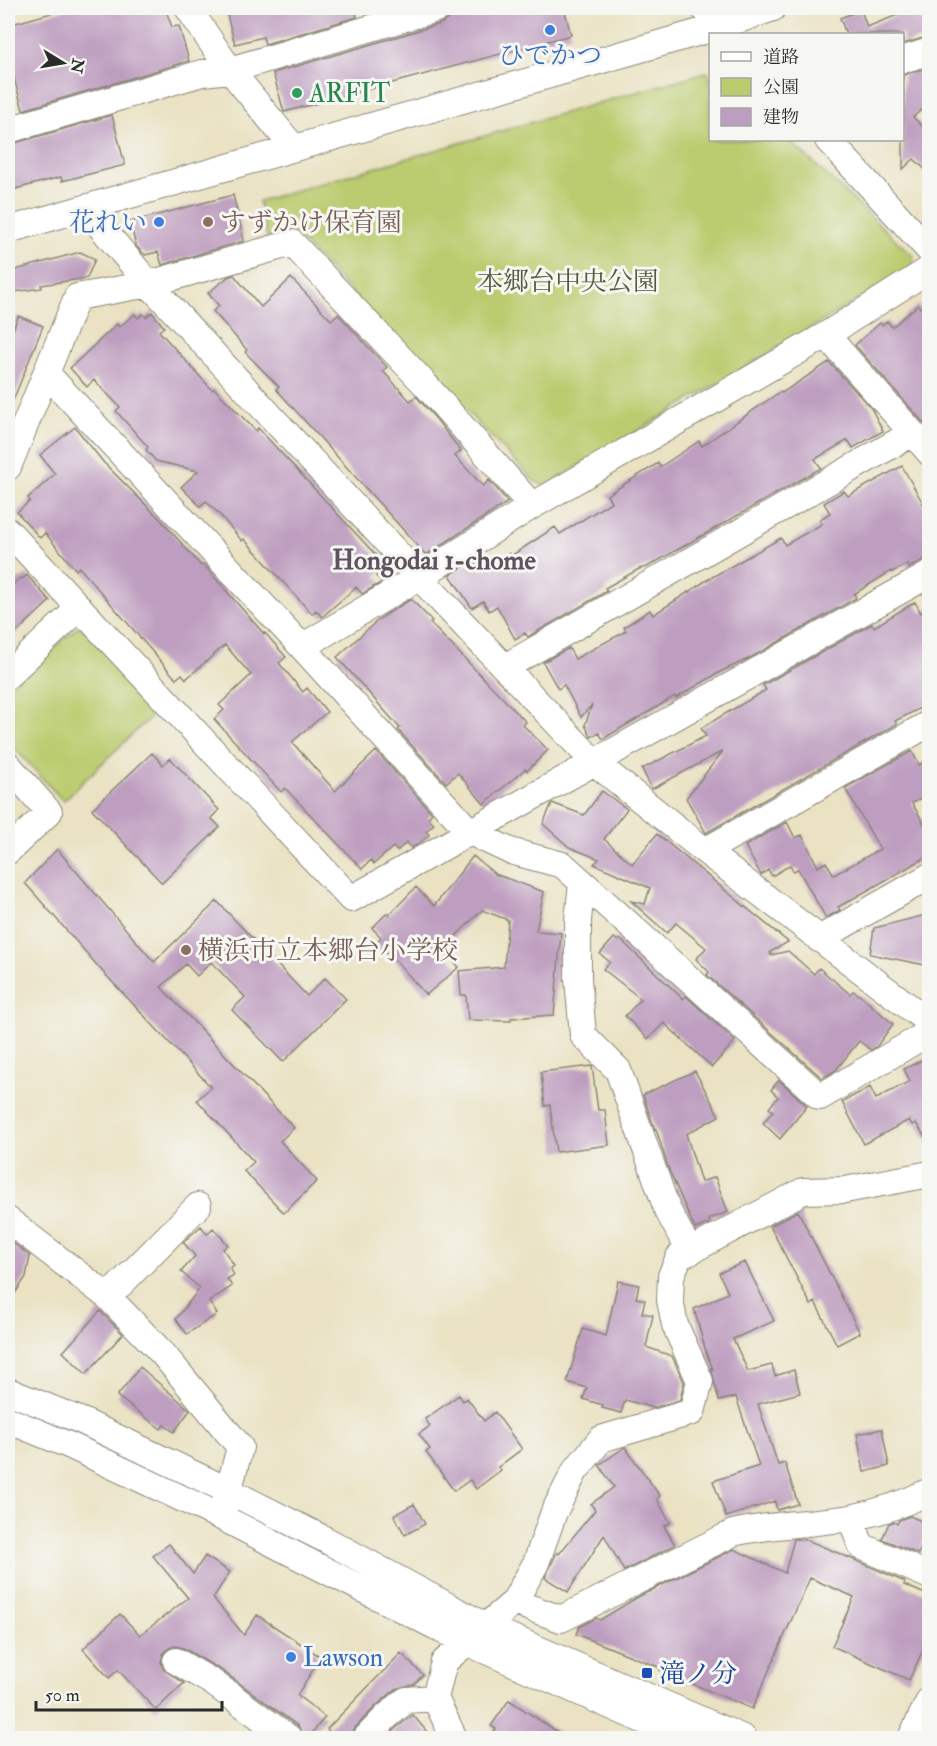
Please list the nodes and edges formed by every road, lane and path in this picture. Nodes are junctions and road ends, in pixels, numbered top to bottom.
1 (188, 8) edge
2 (440, 8) edge
3 (773, 8) edge
4 (718, 23) edge
5 (930, 51) edge
6 (904, 60) edge
7 (230, 70) junction
8 (8, 130) edge
9 (829, 141) edge
10 (293, 147) junction
11 (85, 208) junction
12 (8, 230) edge
13 (930, 251) edge
14 (930, 269) edge
15 (149, 284) junction
16 (826, 335) junction
17 (46, 374) junction
18 (911, 434) junction
19 (930, 453) edge
20 (8, 467) edge
21 (532, 506) junction
22 (8, 531) edge
23 (930, 574) edge
24 (419, 577) junction
25 (79, 608) junction
26 (302, 647) junction
27 (505, 667) junction
28 (8, 675) edge
29 (930, 723) edge
30 (594, 762) junction
31 (8, 765) edge
32 (470, 832) junction
33 (8, 851) edge
34 (705, 851) junction
35 (930, 876) edge
36 (582, 883) junction
37 (819, 939) junction
38 (930, 1023) edge
39 (930, 1032) edge
40 (930, 1174) edge
41 (198, 1206) dead end
42 (8, 1220) edge
43 (690, 1252) junction
44 (108, 1296) junction
45 (8, 1390) edge
46 (8, 1420) edge
47 (229, 1491) junction
48 (929, 1491) edge
49 (220, 1517) junction
50 (851, 1518) junction
51 (930, 1576) edge
52 (514, 1602) junction
53 (476, 1634) junction
54 (176, 1661) dead end
55 (435, 1698) junction
56 (929, 1699) edge
57 (289, 1738) edge
58 (366, 1738) edge
59 (454, 1738) edge
60 (683, 1738) edge
61 (743, 1738) edge
62 (911, 1738) edge

1 - 7 street
2 - 7 street
3 - 4 street
4 - 10 street
5 - 6 street
7 - 8 street
7 - 10 street
9 - 13 street
10 - 11 street
11 - 12 street
11 - 15 street
14 - 16 street
15 - 17 street
15 - 21 street
15 - 24 street
16 - 18 street
16 - 21 street
17 - 20 street
17 - 26 street
18 - 19 street
18 - 27 street
21 - 24 street
22 - 25 street
23 - 30 street
24 - 26 street
24 - 27 street
25 - 28 street
25 - 32 street
26 - 32 street
27 - 30 street
29 - 34 street
30 - 32 street
30 - 34 street
31 - 33 street
32 - 36 street
34 - 37 street
35 - 37 street
36 - 39 street
36 - 43 street
37 - 38 street
40 - 43 street
41 - 44 street
42 - 44 street
43 - 52 street
44 - 47 street
45 - 47 street
46 - 49 street
47 - 49 street
47 - 53 street
48 - 50 street
49 - 53 street
50 - 51 street
50 - 52 street
52 - 53 street
53 - 55 street
53 - 60 street
53 - 61 street
54 - 57 street
55 - 58 street
55 - 59 street
56 - 62 street

